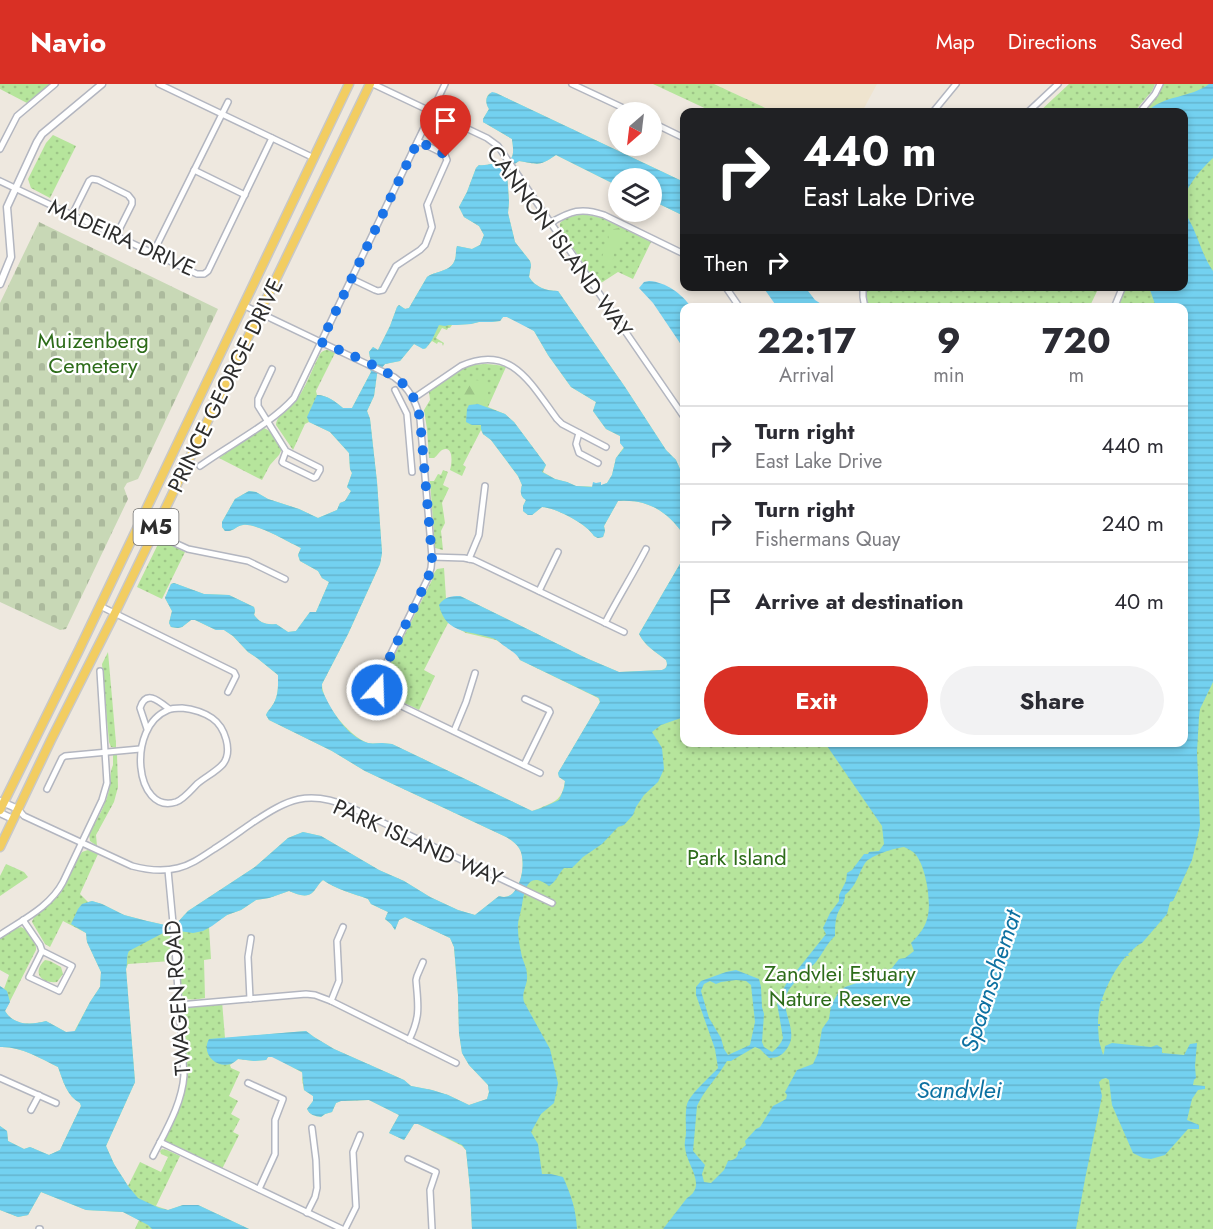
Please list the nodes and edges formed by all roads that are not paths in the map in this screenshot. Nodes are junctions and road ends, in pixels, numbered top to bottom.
1 (55, 84) edge
2 (102, 84) edge
3 (159, 84) edge
4 (349, 84) edge
5 (372, 84) edge
6 (445, 84) edge
7 (572, 84) edge
8 (956, 84) edge
9 (1058, 84) edge
10 (1160, 84) edge
11 (228, 102) dead end
12 (611, 102) edge
13 (936, 108) edge
14 (1033, 108) edge
15 (1143, 108) edge
16 (432, 112) junction
17 (222, 114) junction
18 (662, 127) edge
19 (680, 136) edge
20 (272, 138) junction
21 (418, 141) junction
22 (0, 149) edge
23 (314, 158) junction
24 (194, 170) junction
25 (0, 181) edge
26 (15, 188) junction
27 (245, 195) junction
28 (72, 215) junction
29 (550, 223) junction
30 (116, 236) junction
31 (680, 252) edge
32 (153, 253) junction
33 (352, 279) junction
34 (0, 284) edge
35 (243, 305) junction
36 (260, 313) junction
37 (321, 342) junction
38 (272, 369) dead end
39 (395, 390) dead end
40 (414, 398) junction
41 (418, 410) junction
42 (680, 411) edge
43 (407, 414) junction
44 (268, 421) junction
45 (579, 433) junction
46 (606, 447) dead end
47 (286, 451) junction
48 (598, 464) dead end
49 (200, 466) dead end
50 (412, 472) dead end
51 (485, 486) dead end
52 (153, 533) junction
53 (646, 549) dead end
54 (558, 552) dead end
55 (432, 557) junction
56 (470, 559) junction
57 (285, 579) dead end
58 (539, 591) junction
59 (99, 606) junction
60 (115, 613) junction
61 (605, 623) junction
62 (624, 632) dead end
63 (100, 671) dead end
64 (475, 673) dead end
65 (228, 692) dead end
66 (525, 699) dead end
67 (169, 710) junction
68 (147, 729) junction
69 (454, 731) junction
70 (140, 749) junction
71 (106, 752) junction
72 (524, 765) junction
73 (540, 773) dead end
74 (47, 789) dead end
75 (1, 807) edge
76 (21, 812) junction
77 (13, 819) junction
78 (82, 842) junction
79 (0, 846) edge
80 (168, 870) junction
81 (552, 903) dead end
82 (23, 920) junction
83 (343, 927) dead end
84 (0, 935) edge
85 (251, 938) dead end
86 (42, 951) junction
87 (423, 962) dead end
88 (250, 999) junction
89 (332, 1001) junction
90 (179, 1005) junction
91 (409, 1040) junction
92 (456, 1063) dead end
93 (0, 1078) edge
94 (248, 1083) dead end
95 (39, 1095) junction
96 (56, 1103) dead end
97 (31, 1110) dead end
98 (312, 1128) dead end
99 (360, 1135) dead end
100 (160, 1142) junction
101 (153, 1156) dead end
102 (408, 1159) dead end
103 (259, 1189) junction
104 (307, 1213) junction
105 (344, 1229) edge
106 (432, 1229) edge

1 - 22 street
2 - 26 street
3 - 17 street
4 - 23 main road, PRINCE GEORGE DRIVE / M5
5 - 16 street, CANNON ISLAND WAY
5 - 36 main road, PRINCE GEORGE DRIVE / M5
6 - 16 street
7 - 12 street
8 - 13 street
9 - 14 street
10 - 15 street
11 - 17 street
16 - 21 street
16 - 29 street, CANNON ISLAND WAY
17 - 20 street
17 - 24 street
18 - 19 street
20 - 23 street
20 - 27 street, MADEIRA DRIVE
21 - 33 street
21 - 33 street
23 - 35 main road, PRINCE GEORGE DRIVE / M5
24 - 27 street
24 - 32 street
25 - 26 street, MADEIRA DRIVE
26 - 28 street, MADEIRA DRIVE
26 - 34 street
27 - 32 street, MADEIRA DRIVE
28 - 30 street, MADEIRA DRIVE
28 - 30 street
29 - 31 street
29 - 42 street, CANNON ISLAND WAY
30 - 32 street, MADEIRA DRIVE
33 - 37 street
35 - 36 street
35 - 59 main road, PRINCE GEORGE DRIVE / M5
36 - 37 street
36 - 52 main road, PRINCE GEORGE DRIVE / M5
37 - 40 street
37 - 44 street
38 - 44 street
39 - 43 street
40 - 41 street
40 - 45 street
41 - 43 street
41 - 55 street
43 - 50 street
44 - 47 street
44 - 49 street
45 - 46 street
45 - 48 street
47 - 47 street
51 - 56 street
52 - 57 street
52 - 60 main road, PRINCE GEORGE DRIVE / M5
53 - 61 street
54 - 58 street
55 - 56 street
55 - 69 street
56 - 58 street
58 - 61 street
59 - 60 street
59 - 75 main road, PRINCE GEORGE DRIVE / M5
60 - 65 street
60 - 76 main road, PRINCE GEORGE DRIVE / M5
61 - 62 street
63 - 71 street
64 - 69 street
66 - 72 street
67 - 68 street
67 - 68 street
67 - 70 street
68 - 70 street
69 - 72 street
70 - 71 street
71 - 74 street
71 - 78 street
72 - 73 street
75 - 76 street
75 - 77 street
76 - 77 main road, PRINCE GEORGE DRIVE / M5
76 - 78 street, PARK ISLAND WAY
77 - 79 main road, PRINCE GEORGE DRIVE / M5
78 - 80 street, PARK ISLAND WAY
78 - 82 street
80 - 81 street, PARK ISLAND WAY
80 - 90 street, TWAGEN ROAD
82 - 84 street
82 - 86 street
83 - 89 street
85 - 88 street
86 - 86 street
87 - 91 street
88 - 89 street
88 - 90 street
89 - 91 street
90 - 100 street, TWAGEN ROAD
91 - 92 street
93 - 95 street
94 - 103 street
95 - 96 street
95 - 97 street
98 - 104 street
99 - 105 street
100 - 101 street, TWAGEN ROAD
100 - 103 street
102 - 106 street
103 - 104 street
104 - 105 street

